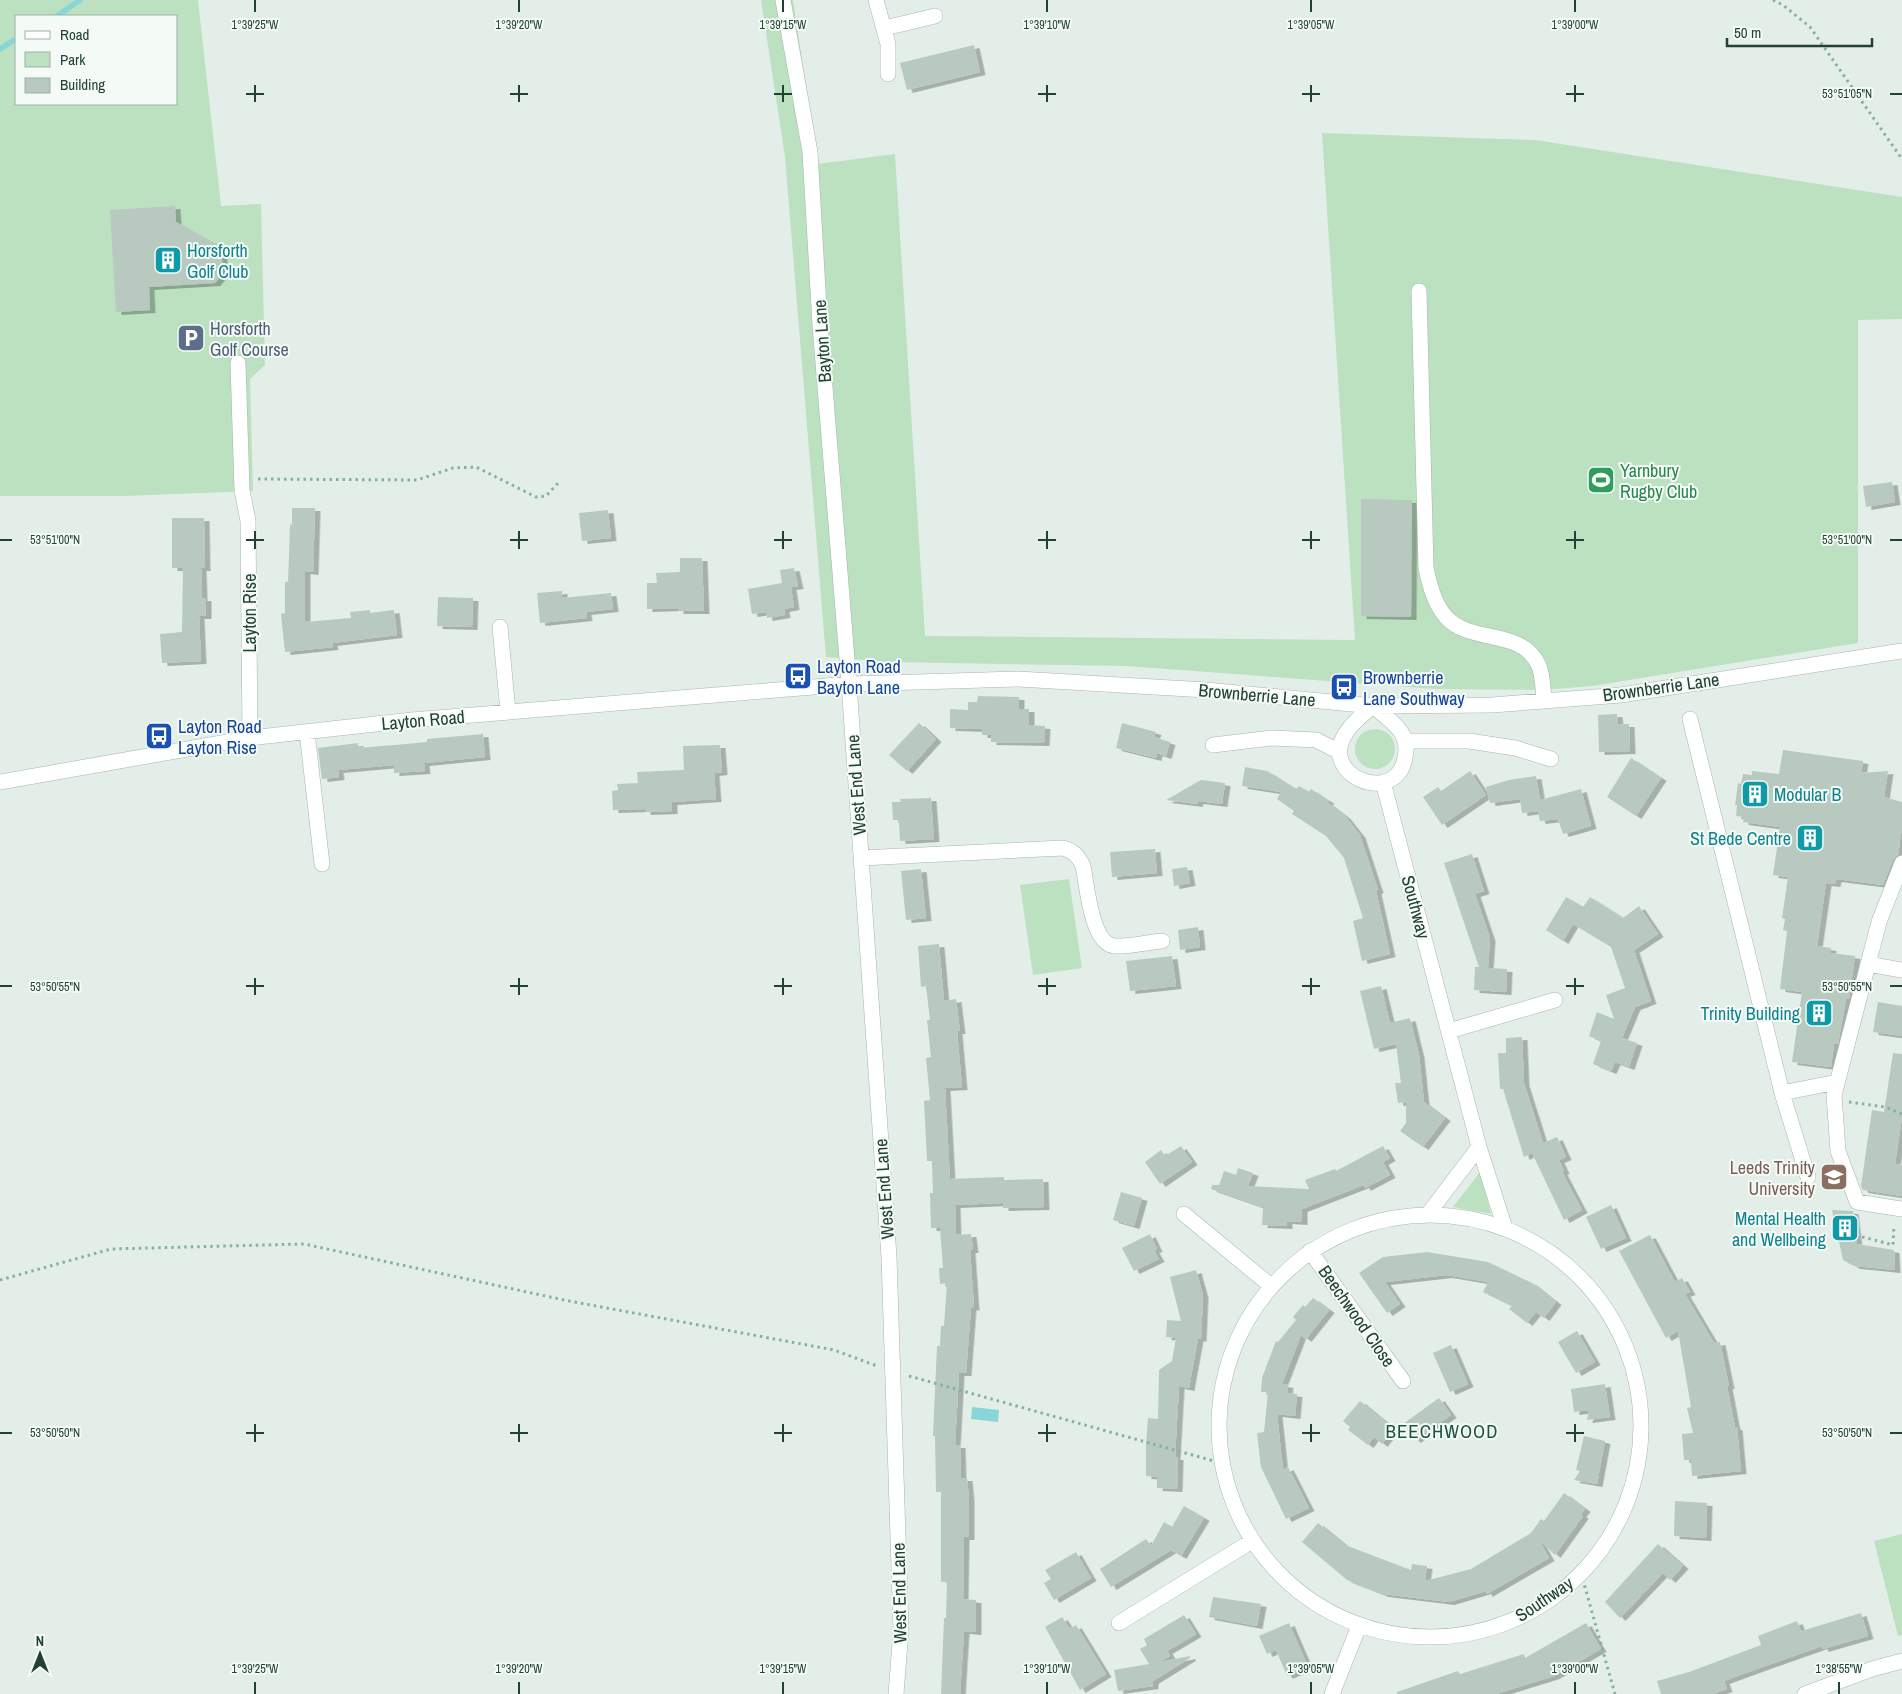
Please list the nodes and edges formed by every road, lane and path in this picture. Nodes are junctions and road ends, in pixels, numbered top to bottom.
1 (783, 0) edge
2 (876, 0) edge
3 (1773, 0) edge
4 (935, 16) dead end
5 (884, 28) junction
6 (888, 74) dead end
7 (1902, 160) edge
8 (1419, 291) dead end
9 (238, 363) dead end
10 (559, 482) dead end
11 (242, 484) junction
12 (500, 627) dead end
13 (1902, 651) edge
14 (849, 684) junction
15 (1544, 700) junction
16 (1373, 706) junction
17 (508, 712) junction
18 (1690, 719) dead end
19 (307, 732) junction
20 (250, 738) junction
21 (1405, 741) junction
22 (1213, 745) dead end
23 (1340, 752) junction
24 (1551, 759) dead end
25 (0, 782) edge
26 (1382, 782) junction
27 (861, 858) junction
28 (1902, 863) edge
29 (322, 864) dead end
30 (1162, 941) dead end
31 (1868, 964) junction
32 (1902, 970) edge
33 (1555, 1000) dead end
34 (1449, 1031) junction
35 (1837, 1082) junction
36 (1782, 1093) junction
37 (1834, 1100) junction
38 (1902, 1114) edge
39 (1480, 1147) junction
40 (1808, 1176) dead end
41 (1898, 1209) edge
42 (1848, 1210) dead end
43 (1184, 1214) dead end
44 (1428, 1214) junction
45 (1504, 1228) junction
46 (1310, 1251) junction
47 (0, 1280) edge
48 (1271, 1286) junction
49 (892, 1371) junction
50 (1403, 1381) dead end
51 (1221, 1463) junction
52 (1252, 1541) junction
53 (1581, 1573) junction
54 (1119, 1623) dead end
55 (1359, 1626) junction
56 (1902, 1661) edge
57 (896, 1694) edge
58 (1332, 1694) edge
59 (1615, 1694) edge
60 (1805, 1694) edge

1 - 14 street, Bayton Lane
2 - 5 street
3 - 7 path
4 - 5 street
5 - 6 street
8 - 15 street
9 - 11 street, Layton Rise
10 - 11 path
11 - 20 street, Layton Rise
12 - 17 street
13 - 15 street, Brownberrie Lane
14 - 16 street, Brownberrie Lane
14 - 17 street, Layton Road
14 - 27 street, West End Lane
15 - 16 street, Brownberrie Lane
16 - 21 street
16 - 23 street
17 - 19 street, Layton Road
18 - 36 street
19 - 20 street, Layton Road
19 - 29 street
20 - 25 street, Layton Road
21 - 24 street
21 - 26 street
22 - 23 street
23 - 26 street
26 - 34 street, Southway
27 - 30 street
27 - 49 street, West End Lane
28 - 31 street
31 - 32 street
31 - 35 street
33 - 34 street
34 - 39 street, Southway
35 - 36 street
35 - 37 street
36 - 40 street
37 - 38 path
37 - 41 street
39 - 44 street
39 - 45 street, Southway
41 - 42 path
43 - 48 street
44 - 45 street, Southway
44 - 46 street, Southway
45 - 53 street, Southway
46 - 48 street, Southway
46 - 50 street, Beechwood Close
47 - 49 path
48 - 51 street, Southway
49 - 51 path
49 - 57 street, West End Lane
51 - 52 street, Southway
52 - 54 street
52 - 55 street, Southway
53 - 55 street, Southway
53 - 59 path
55 - 58 street
56 - 60 street

